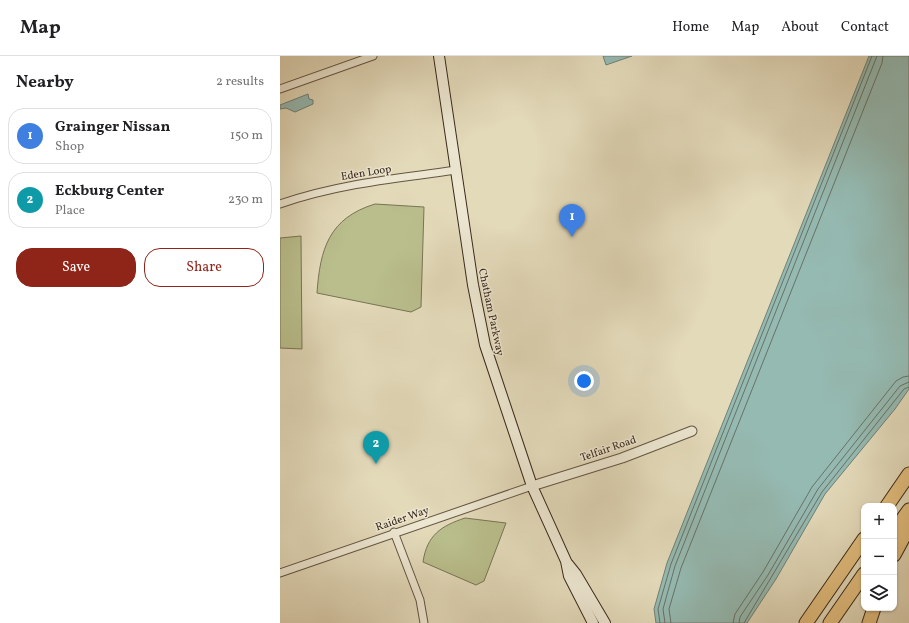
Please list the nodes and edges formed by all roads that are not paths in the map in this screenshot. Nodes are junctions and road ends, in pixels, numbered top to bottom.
1 (373, 56) edge
2 (439, 56) edge
3 (280, 89) edge
4 (457, 170) junction
5 (280, 204) edge
6 (692, 431) dead end
7 (909, 474) edge
8 (532, 486) junction
9 (889, 503) edge
10 (909, 510) edge
11 (897, 527) edge
12 (909, 527) edge
13 (394, 532) junction
14 (861, 543) edge
15 (897, 549) edge
16 (566, 561) junction
17 (280, 573) edge
18 (863, 575) edge
19 (873, 611) edge
20 (424, 623) edge
21 (593, 623) edge
22 (605, 623) edge
23 (806, 623) edge
24 (830, 623) edge
25 (869, 623) edge

1 - 3 street
2 - 4 main road, Chatham Parkway
4 - 5 street, Eden Loop
4 - 8 main road, Chatham Parkway
6 - 8 street, Telfair Road
7 - 9 highway
8 - 13 street, Raider Way
8 - 16 main road, Chatham Parkway
10 - 11 highway
12 - 15 highway
13 - 17 street, Raider Way
13 - 20 street
14 - 23 highway
16 - 21 main road, Chatham Parkway
16 - 22 main road, Chatham Parkway
18 - 24 highway
19 - 25 highway

